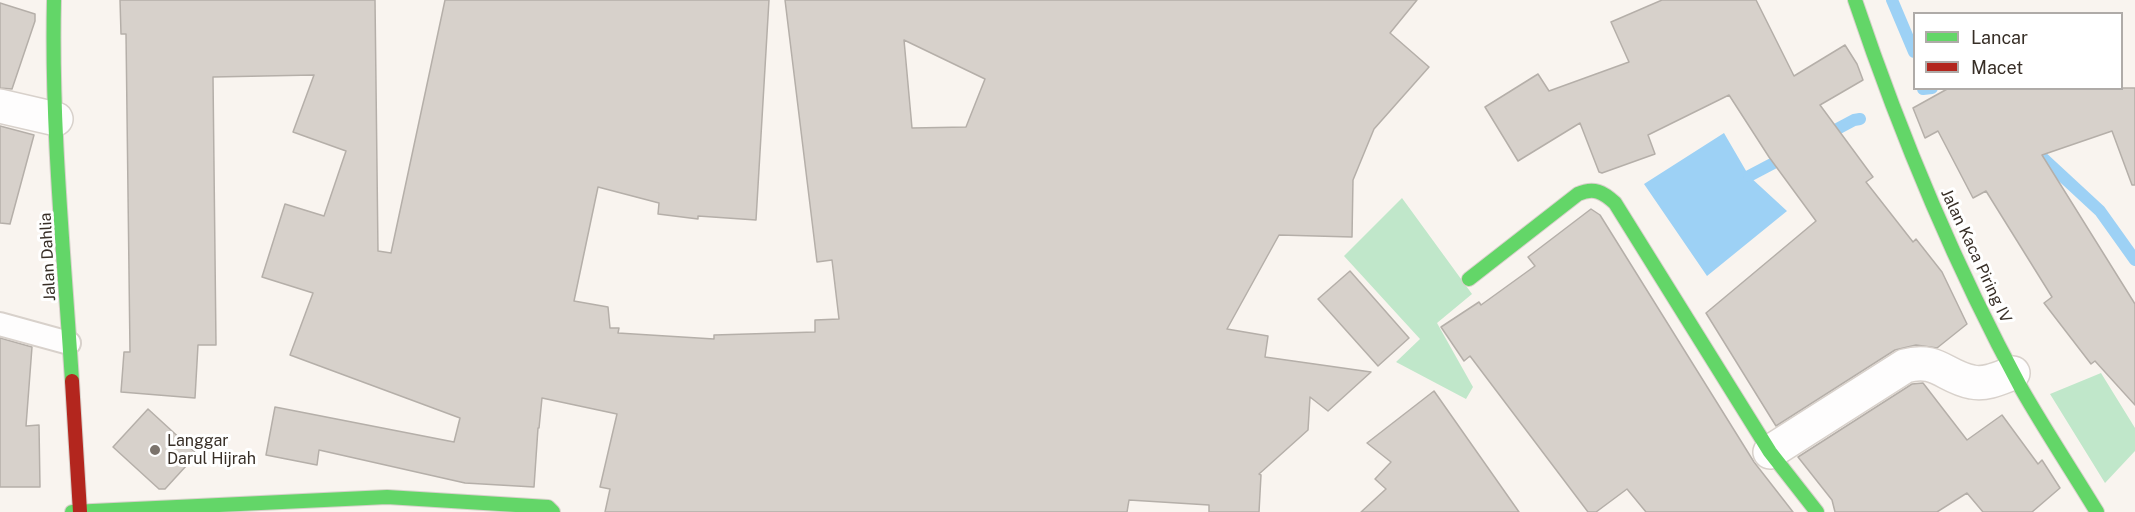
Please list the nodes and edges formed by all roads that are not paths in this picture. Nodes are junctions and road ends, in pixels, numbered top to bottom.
1 (54, 0) edge
2 (1855, 0) edge
3 (0, 106) edge
4 (56, 119) junction
5 (1469, 279) dead end
6 (0, 324) edge
7 (69, 343) junction
8 (2013, 373) junction
9 (1770, 452) junction
10 (311, 506) edge
11 (77, 512) edge
12 (553, 512) edge
13 (1817, 512) edge
14 (2097, 512) edge

1 - 4 street, Jalan Dahlia
2 - 8 street, Jalan Kaca Piring IV
3 - 4 street
4 - 7 street, Jalan Dahlia
5 - 9 street
6 - 7 lane
7 - 11 street, Jalan Dahlia
8 - 9 street
8 - 14 street, Jalan Kaca Piring IV
9 - 13 street
10 - 11 street
10 - 12 street

